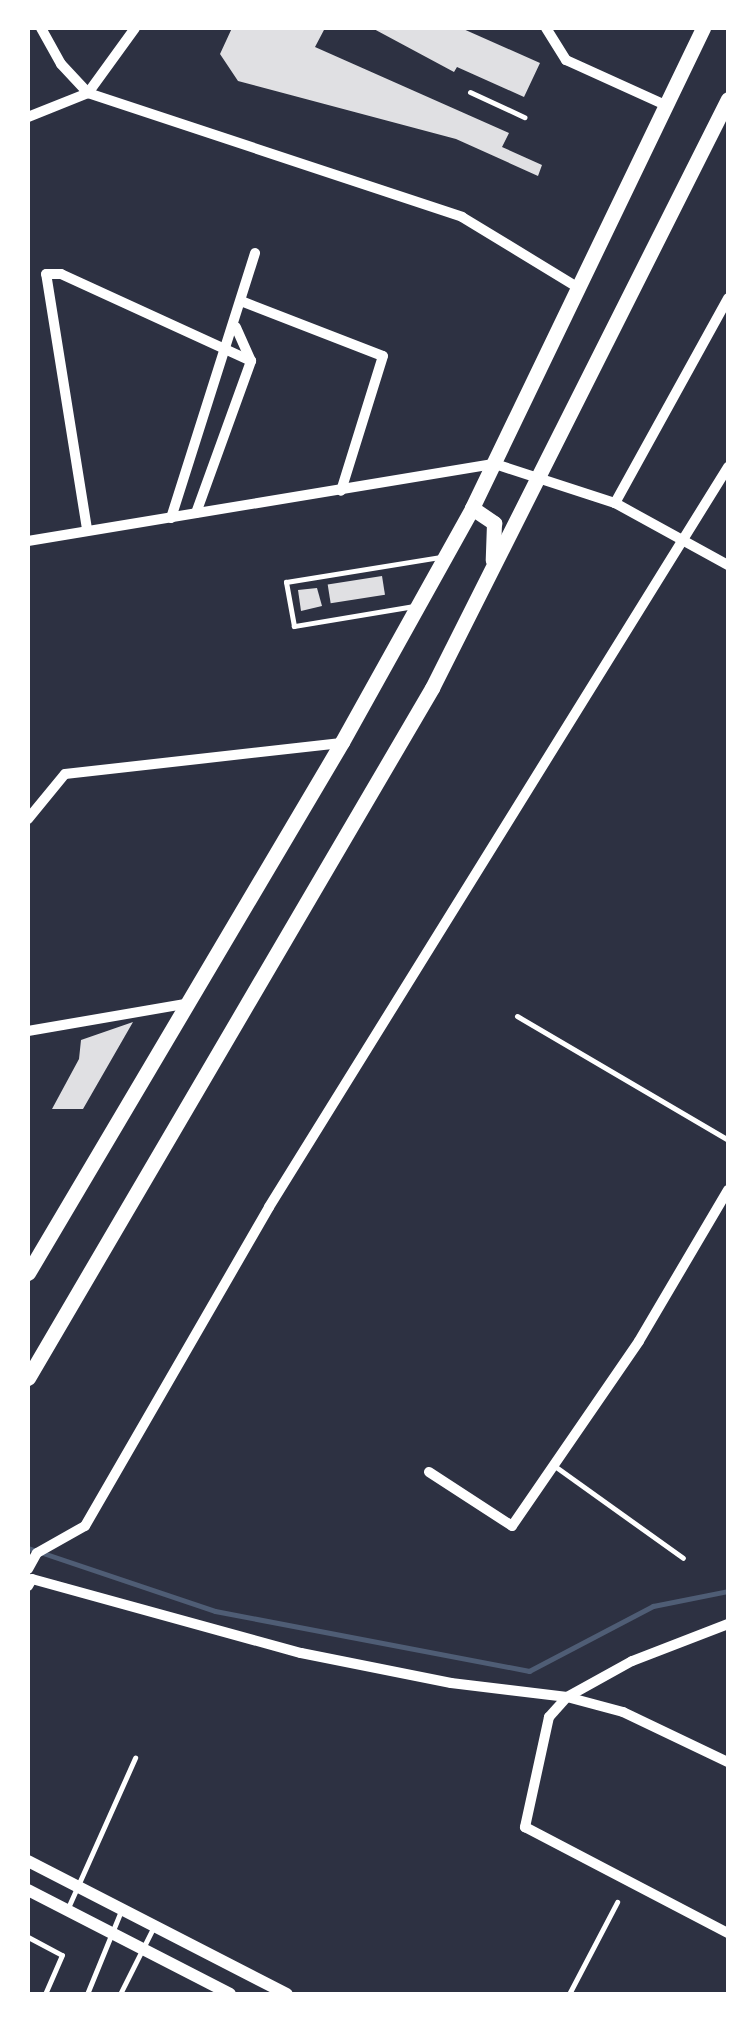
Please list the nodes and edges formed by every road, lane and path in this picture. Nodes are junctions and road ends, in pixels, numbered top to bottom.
1 (41, 28) edge
2 (135, 28) edge
3 (546, 28) edge
4 (703, 28) edge
5 (470, 92) dead end
6 (88, 93) junction
7 (728, 99) edge
8 (666, 105) junction
9 (524, 116) dead end
10 (28, 117) edge
11 (255, 253) dead end
12 (579, 288) junction
13 (728, 298) edge
14 (241, 301) junction
15 (236, 328) junction
16 (221, 347) junction
17 (251, 361) junction
18 (495, 464) junction
19 (728, 467) edge
20 (540, 477) junction
21 (342, 491) junction
22 (615, 503) junction
23 (472, 508) junction
24 (196, 513) junction
25 (170, 518) junction
26 (88, 529) junction
27 (28, 541) edge
28 (685, 541) junction
29 (444, 556) junction
30 (725, 562) edge
31 (491, 574) junction
32 (417, 606) junction
33 (342, 742) junction
34 (28, 819) edge
35 (184, 1004) junction
36 (517, 1016) dead end
37 (28, 1031) edge
38 (728, 1140) edge
39 (728, 1190) edge
40 (28, 1274) edge
41 (28, 1378) edge
42 (554, 1465) junction
43 (430, 1472) dead end
44 (683, 1558) dead end
45 (29, 1578) edge
46 (728, 1624) edge
47 (567, 1697) junction
48 (136, 1758) dead end
49 (728, 1762) edge
50 (28, 1862) edge
51 (76, 1887) junction
52 (28, 1890) edge
53 (617, 1902) dead end
54 (67, 1910) junction
55 (121, 1910) junction
56 (154, 1926) junction
57 (111, 1933) junction
58 (728, 1933) edge
59 (28, 1937) edge
60 (142, 1948) junction
61 (45, 1994) edge
62 (87, 1994) edge
63 (120, 1994) edge
64 (230, 1994) edge
65 (287, 1994) edge
66 (568, 1994) edge

1 - 6 street
2 - 6 street
3 - 8 street
4 - 8 main road
5 - 9 lane
6 - 10 street
6 - 12 street
7 - 20 main road
8 - 12 main road
11 - 14 street
12 - 18 main road
13 - 22 street
14 - 15 street
14 - 21 street
15 - 16 street
15 - 17 street
16 - 17 street
16 - 25 street
16 - 26 street
17 - 24 street
18 - 20 street
18 - 21 street
18 - 23 main road
19 - 28 street
20 - 22 street
20 - 31 main road
21 - 24 street
22 - 28 street
23 - 29 main road
23 - 31 main road
24 - 25 street
25 - 26 street
26 - 27 street
28 - 30 street
28 - 45 street
29 - 32 main road
29 - 32 lane
31 - 41 main road
32 - 33 main road
33 - 34 street
33 - 35 main road
35 - 37 street
35 - 40 main road
36 - 38 lane
39 - 42 street
42 - 43 street
42 - 44 lane
45 - 47 street
46 - 47 street
47 - 49 street
47 - 58 street
48 - 51 lane
50 - 51 street
51 - 54 lane
51 - 55 street
52 - 54 street
53 - 66 lane
54 - 57 street
55 - 56 street
55 - 57 lane
56 - 60 lane
56 - 65 street
57 - 60 street
57 - 62 lane
59 - 61 lane
60 - 63 lane
60 - 64 street

